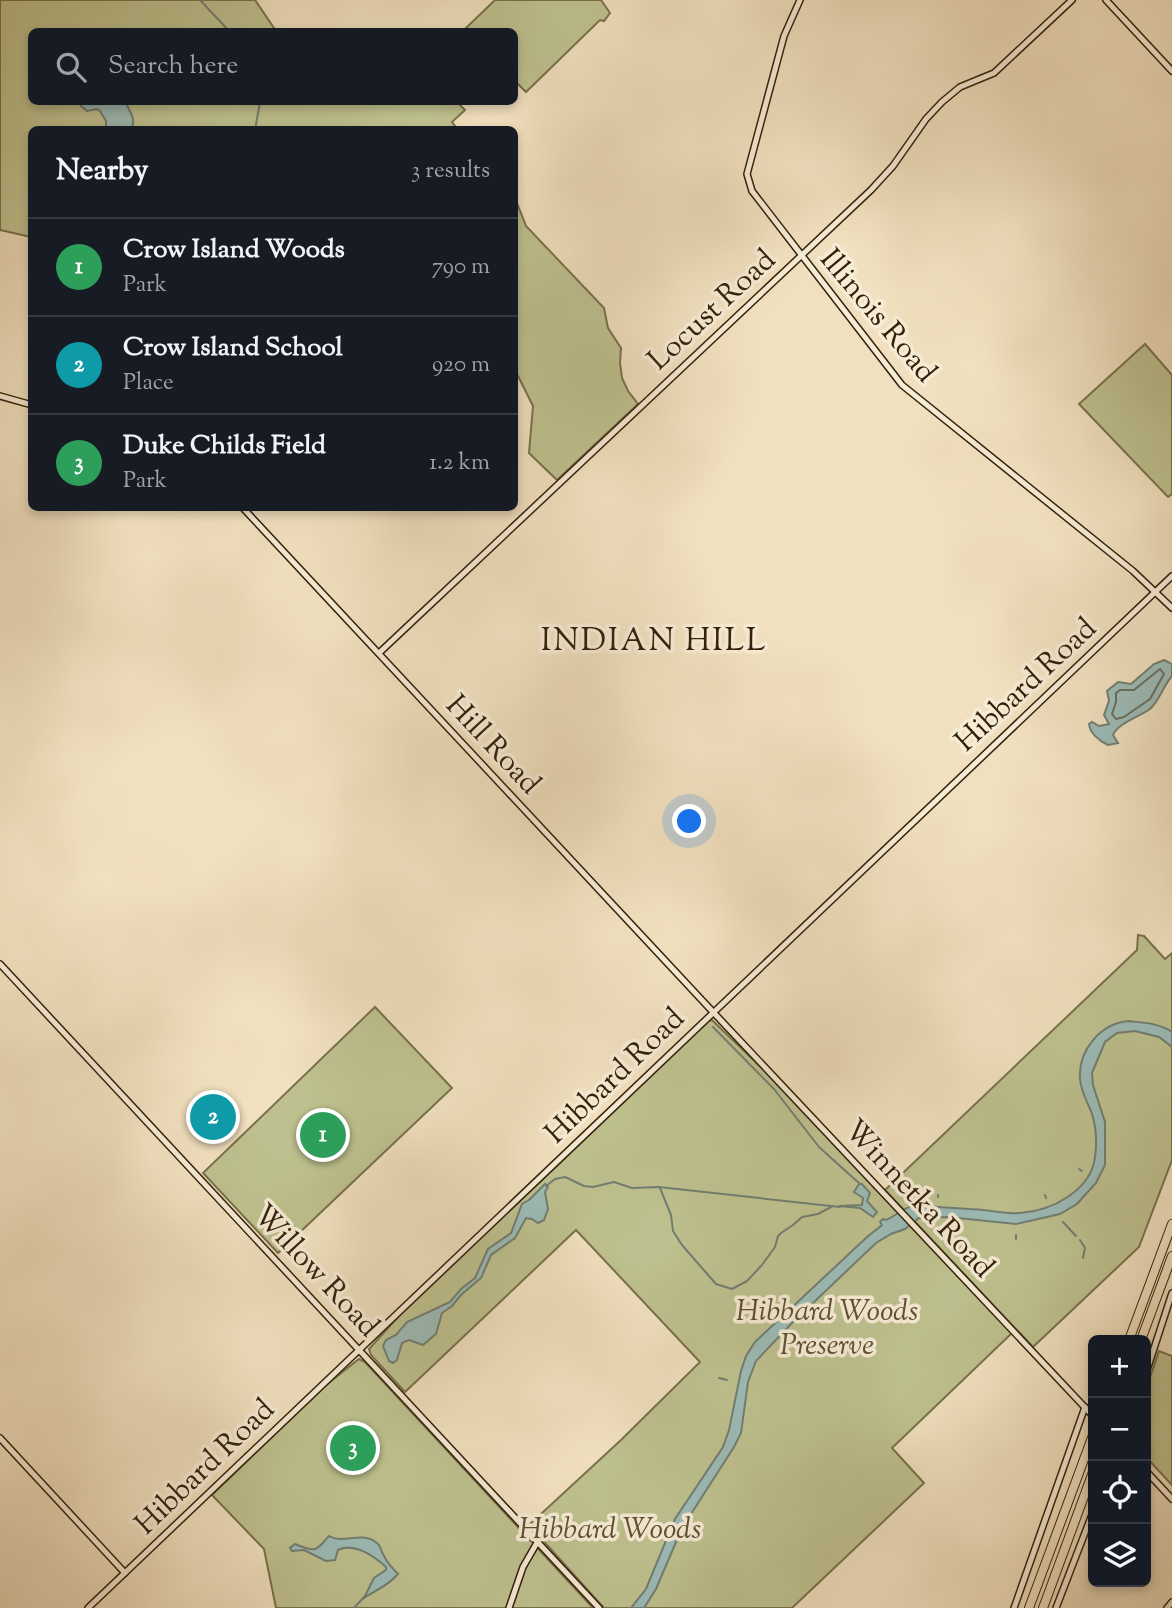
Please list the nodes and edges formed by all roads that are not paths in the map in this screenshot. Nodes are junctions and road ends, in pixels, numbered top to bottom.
1 (800, 0) edge
2 (1072, 0) edge
3 (1106, 0) edge
4 (1172, 71) edge
5 (801, 256) junction
6 (0, 396) edge
7 (28, 404) edge
8 (246, 511) edge
9 (1172, 576) edge
10 (1156, 591) junction
11 (1172, 608) edge
12 (379, 653) junction
13 (0, 964) edge
14 (713, 1012) junction
15 (1172, 1224) edge
16 (1172, 1256) edge
17 (1172, 1293) edge
18 (1131, 1335) edge
19 (1144, 1335) edge
20 (359, 1349) junction
21 (1151, 1358) edge
22 (1085, 1407) junction
23 (1088, 1410) edge
24 (0, 1438) edge
25 (1088, 1449) edge
26 (1151, 1476) edge
27 (1088, 1486) edge
28 (1172, 1499) edge
29 (1088, 1524) edge
30 (538, 1542) junction
31 (125, 1573) junction
32 (1172, 1602) edge
33 (88, 1608) edge
34 (509, 1608) edge
35 (599, 1608) edge
36 (1014, 1608) edge
37 (1029, 1608) edge
38 (1043, 1608) edge
39 (1056, 1608) edge
40 (1167, 1608) edge

1 - 5 street, Illinois Road
2 - 5 street, Locust Road
3 - 4 street
5 - 10 street, Illinois Road
5 - 12 street, Locust Road
6 - 7 street
8 - 12 street, Hill Road
9 - 10 street, Hibbard Road
10 - 11 street, Illinois Road
10 - 14 street, Hibbard Road
12 - 14 street, Hill Road
13 - 20 street, Willow Road
14 - 20 street, Hibbard Road
14 - 22 street, Winnetka Road
15 - 18 highway
16 - 19 highway
17 - 21 street
20 - 30 street, Willow Road
20 - 31 street, Hibbard Road
22 - 23 street, Winnetka Road
22 - 36 street
24 - 31 street
25 - 37 highway
26 - 28 street
27 - 38 highway
29 - 39 street
30 - 34 street
30 - 35 street, Willow Road
31 - 33 street, Hibbard Road
32 - 40 street

